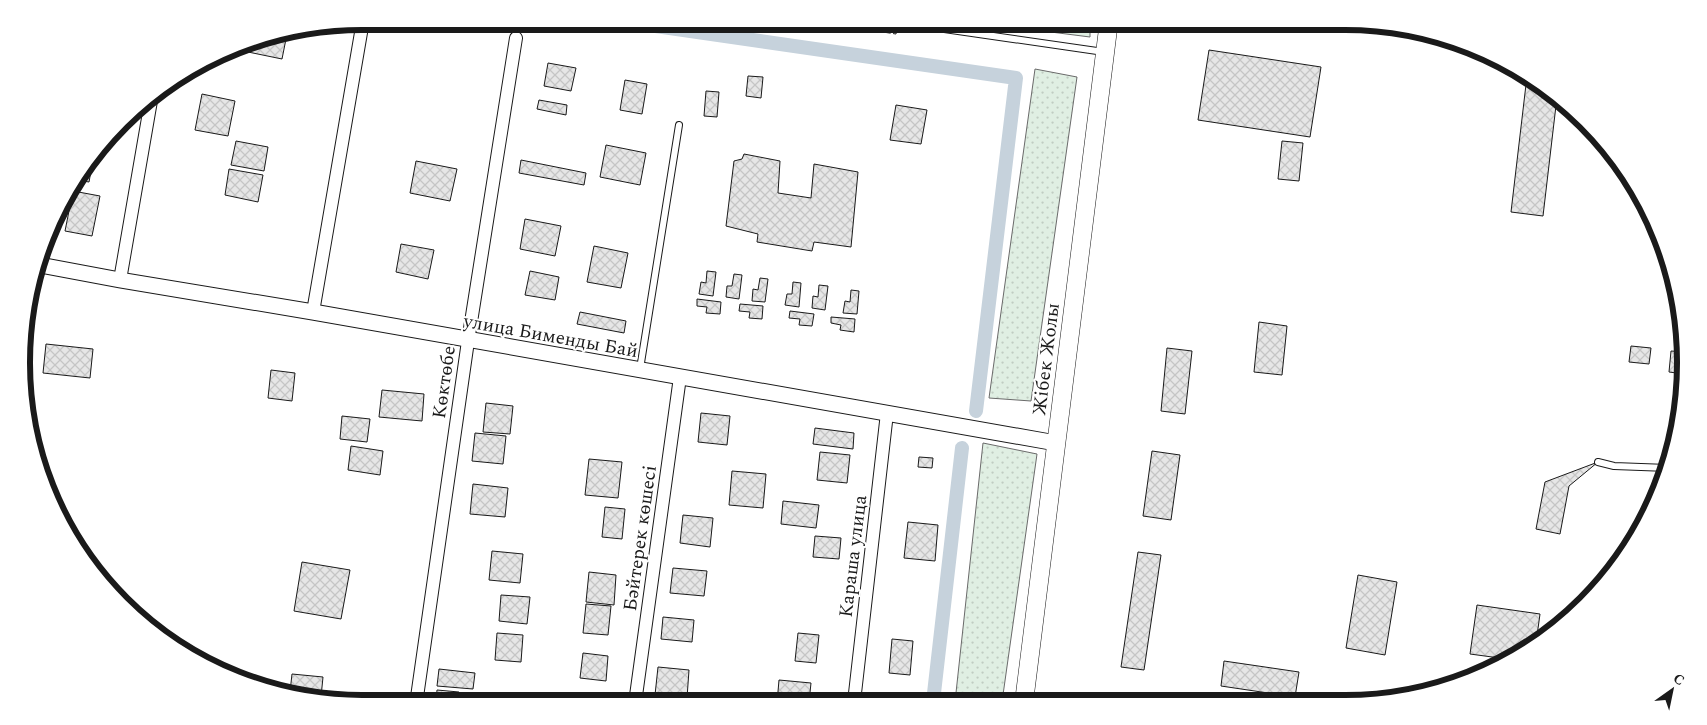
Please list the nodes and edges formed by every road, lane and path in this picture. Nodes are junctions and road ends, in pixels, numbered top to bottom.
1 (361, 30) edge
2 (952, 30) edge
3 (1108, 30) edge
4 (516, 38) dead end
5 (1105, 52) junction
6 (150, 107) edge
7 (679, 125) dead end
8 (45, 265) edge
9 (120, 280) junction
10 (313, 312) junction
11 (468, 341) junction
12 (640, 370) junction
13 (680, 377) junction
14 (887, 413) junction
15 (1056, 443) junction
16 (1598, 462) dead end
17 (1659, 468) edge
18 (417, 695) edge
19 (636, 695) edge
20 (855, 695) edge
21 (1025, 695) edge

1 - 10 street
2 - 5 lane
3 - 5 main road, Жібек Жолы
4 - 11 street, Көктөбе
5 - 15 main road, Жібек Жолы
6 - 9 street
7 - 12 lane
8 - 9 street, улица Бименды Бай
9 - 10 street, улица Бименды Бай
10 - 11 street, улица Бименды Бай
11 - 12 street, улица Бименды Бай
11 - 18 street, Көктөбе
12 - 13 street, улица Бименды Бай
13 - 14 street, улица Бименды Бай
13 - 19 street, Бәйтерек көшесі
14 - 15 street, улица Бименды Бай
14 - 20 street, Караша улица
15 - 21 main road, Жібек Жолы
16 - 17 lane

